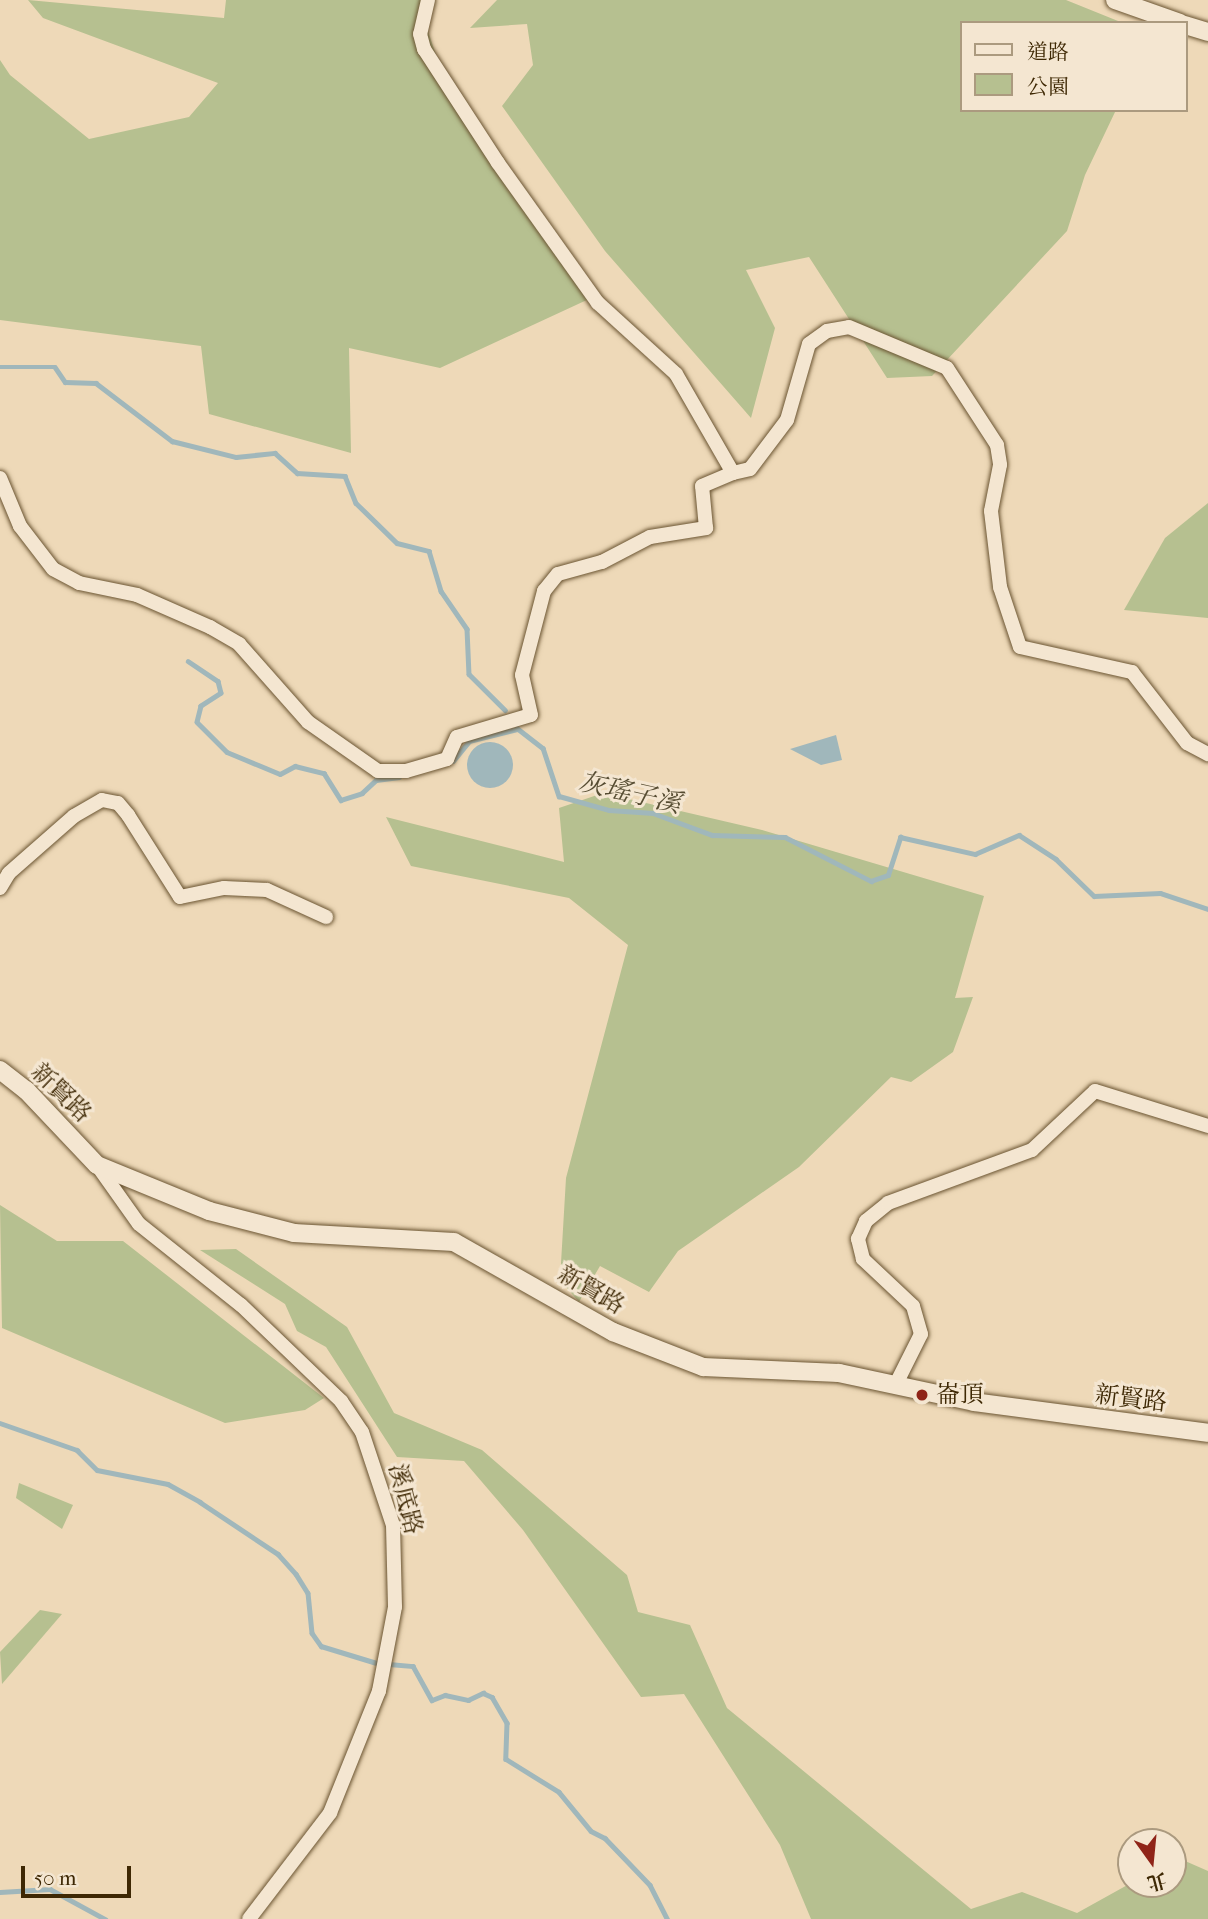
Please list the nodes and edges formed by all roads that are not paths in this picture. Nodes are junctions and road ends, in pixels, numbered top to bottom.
1 (428, 0) edge
2 (1115, 0) edge
3 (1174, 21) edge
4 (1187, 26) edge
5 (1208, 32) edge
6 (733, 473) junction
7 (0, 478) edge
8 (1208, 754) edge
9 (0, 888) edge
10 (326, 917) dead end
11 (0, 1070) edge
12 (1208, 1126) edge
13 (97, 1165) junction
14 (895, 1386) junction
15 (1208, 1433) edge
16 (249, 1919) edge

1 - 6 street
2 - 3 street
4 - 5 street
6 - 7 street
6 - 8 street
9 - 10 street
11 - 13 street, 新賢路
12 - 14 street
13 - 14 street, 新賢路
13 - 16 street, 溪底路
14 - 15 street, 新賢路

